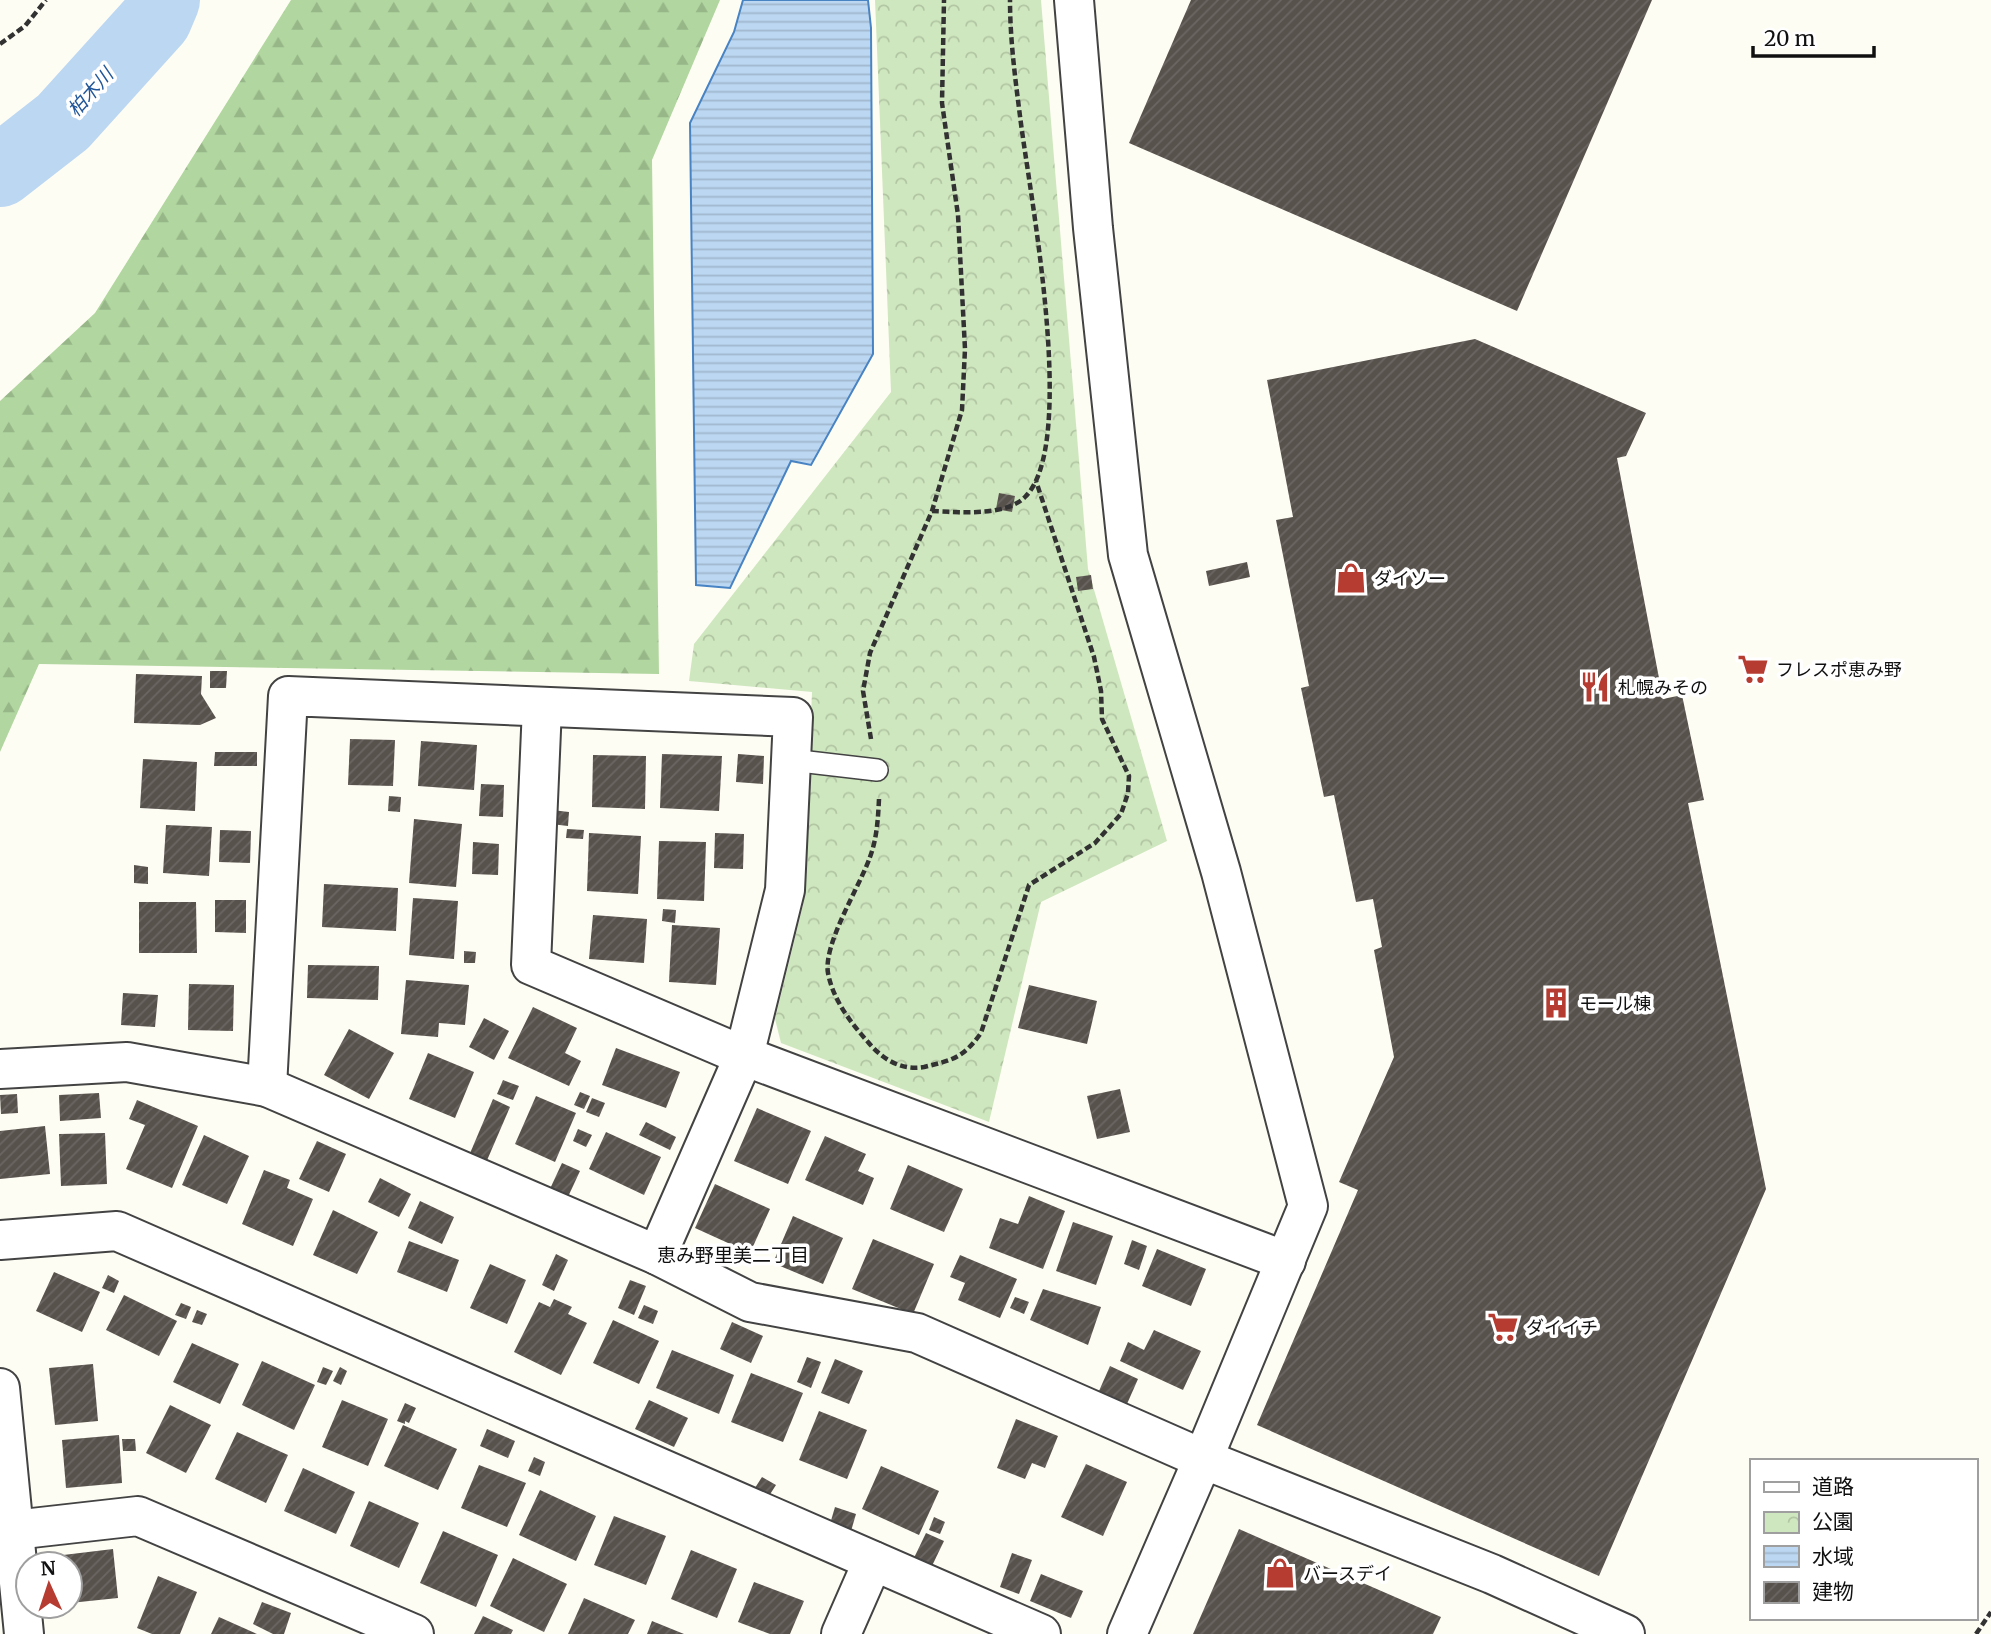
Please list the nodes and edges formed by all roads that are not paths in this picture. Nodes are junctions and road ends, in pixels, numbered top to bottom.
1 (1074, 0) edge
2 (542, 707) junction
3 (791, 760) junction
4 (877, 770) road end
5 (744, 1056) junction
6 (0, 1069) edge
7 (267, 1087) junction
8 (0, 1240) edge
9 (657, 1255) junction
10 (1286, 1261) junction
11 (0, 1388) edge
12 (1203, 1460) junction
13 (15, 1530) junction
14 (873, 1561) junction
15 (24, 1634) edge
16 (414, 1634) edge
17 (841, 1634) edge
18 (1041, 1634) edge
19 (1127, 1634) edge
20 (1625, 1634) edge

1 - 10 street
2 - 3 street
2 - 5 street
2 - 7 street
3 - 4 lane
3 - 5 street
5 - 9 street
5 - 10 street
6 - 7 street
7 - 9 street
8 - 14 street
9 - 12 street
10 - 12 street
11 - 13 street
12 - 19 street
12 - 20 street
13 - 15 street
13 - 16 street
14 - 17 street
14 - 18 street

